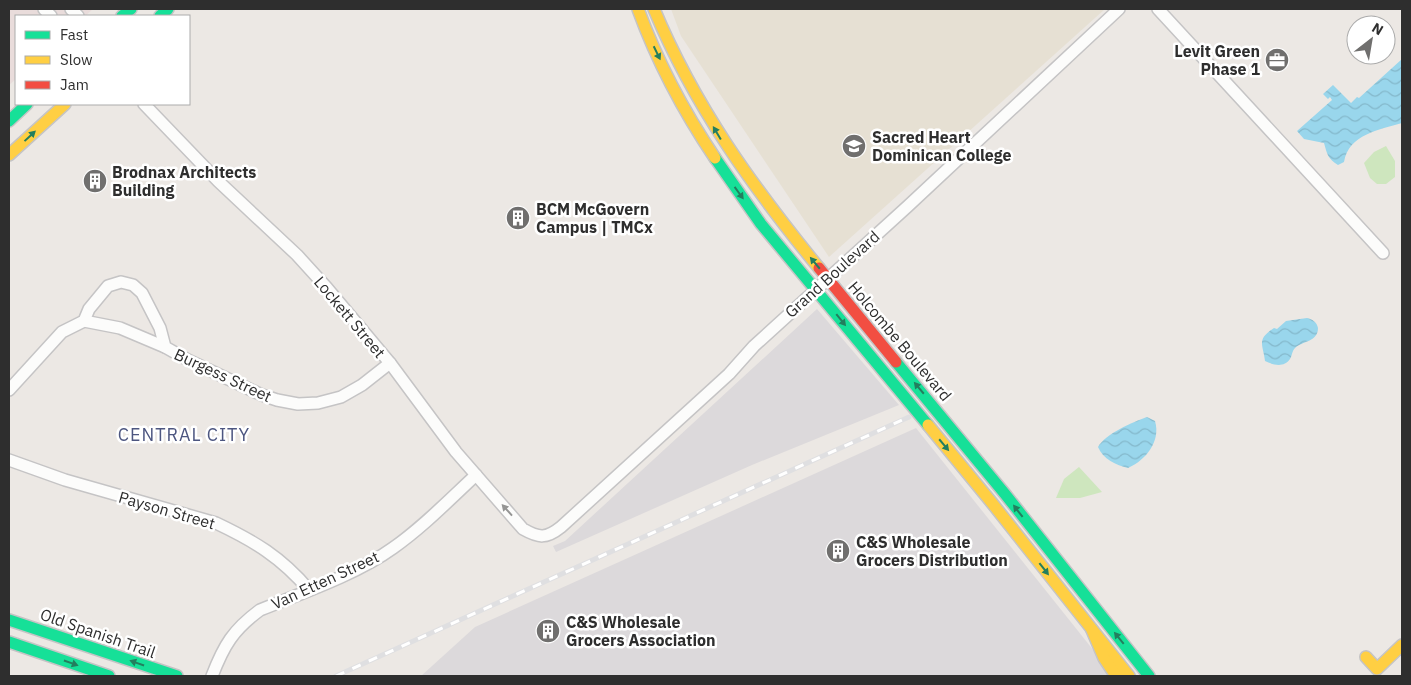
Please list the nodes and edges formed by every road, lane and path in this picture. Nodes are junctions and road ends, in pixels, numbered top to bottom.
1 (638, 9) edge
2 (654, 9) edge
3 (1119, 9) edge
4 (1158, 9) edge
5 (26, 105) edge
6 (64, 105) edge
7 (145, 105) edge
8 (9, 121) edge
9 (9, 155) edge
10 (1383, 254) dead end
11 (828, 279) junction
12 (816, 289) junction
13 (84, 321) junction
14 (166, 347) junction
15 (390, 364) junction
16 (9, 390) edge
17 (9, 460) edge
18 (476, 475) junction
19 (544, 536) joint
20 (309, 590) junction
21 (9, 620) edge
22 (1092, 630) junction
23 (52, 634) junction
24 (9, 642) edge
25 (1402, 645) edge
26 (46, 655) junction
27 (1366, 658) dead end
28 (109, 676) edge
29 (177, 676) edge
30 (212, 676) edge
31 (1116, 676) edge
32 (1129, 676) edge
33 (1149, 676) edge

1 -> 12 main road, Holcombe Boulevard
11 -> 2 main road, Holcombe Boulevard
3 - 11 street, Grand Boulevard
4 - 10 street
5 - 8 main road
9 -> 6 main road
7 - 15 street, Lockett Street
11 - 12 street, Grand Boulevard
33 -> 11 main road, Holcombe Boulevard
12 - 19 street, Grand Boulevard
12 -> 22 main road, Holcombe Boulevard
13 - 14 street, Burgess Street
13 - 14 street, Burgess Street
13 - 16 street
14 - 15 street, Burgess Street
15 - 18 street, Lockett Street
17 - 20 street, Payson Street
19 -> 18 street, Lockett Street
18 - 20 street, Van Etten Street
20 - 30 street, Van Etten Street
21 - 23 main road, Old Spanish Trail
22 - 31 main road
22 - 32 main road, Holcombe Boulevard
23 - 26 main road
29 -> 23 main road, Old Spanish Trail
24 - 26 main road
25 - 27 main road
26 -> 28 main road

